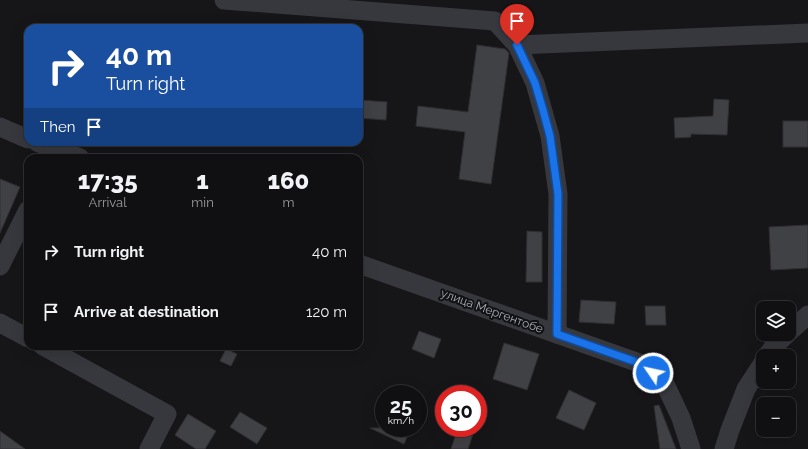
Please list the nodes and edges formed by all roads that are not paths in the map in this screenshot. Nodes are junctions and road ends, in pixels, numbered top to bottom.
1 (224, 0) edge
2 (808, 33) edge
3 (517, 45) junction
4 (0, 127) edge
5 (24, 137) edge
6 (43, 146) edge
7 (56, 154) edge
8 (24, 218) edge
9 (363, 265) edge
10 (0, 266) edge
11 (808, 315) edge
12 (0, 323) edge
13 (796, 326) edge
14 (557, 334) junction
15 (24, 336) edge
16 (779, 341) edge
17 (772, 349) edge
18 (50, 350) edge
19 (756, 374) edge
20 (148, 449) edge
21 (691, 449) edge
22 (724, 449) edge

1 - 3 street
2 - 3 street
3 - 14 street
4 - 5 street
6 - 7 street
8 - 10 street
9 - 14 street, улица Мергентобе
11 - 13 street
12 - 15 street
14 - 21 street, улица Мергентобе
16 - 17 street
18 - 20 street
19 - 22 street

